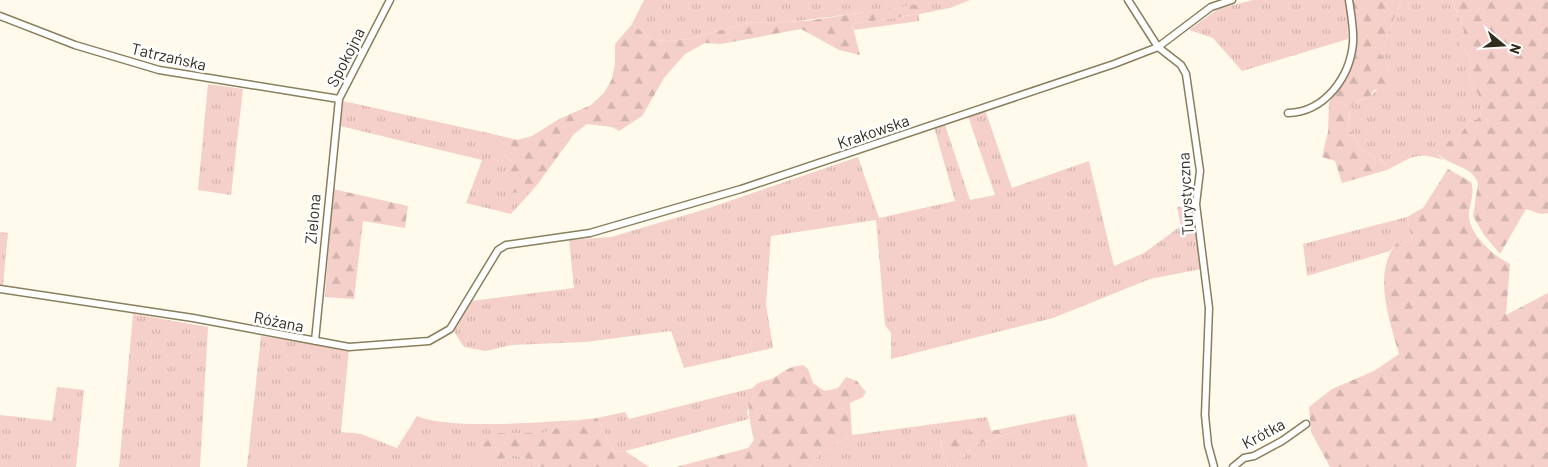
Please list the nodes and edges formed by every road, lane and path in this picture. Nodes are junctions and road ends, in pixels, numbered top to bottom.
1 (390, 0) edge
2 (1128, 0) edge
3 (1232, 0) edge
4 (1349, 0) edge
5 (0, 16) edge
6 (1158, 47) junction
7 (338, 99) junction
8 (1288, 113) dead end
9 (506, 245) joint
10 (0, 289) edge
11 (315, 342) junction
12 (1306, 424) dead end
13 (1214, 467) edge
14 (1233, 467) edge

1 - 7 street, Spokojna
2 - 6 street, Turystyczna
3 - 6 street, Krakowska
4 - 8 street
5 - 7 street, Tatrzańska
6 - 9 street, Krakowska
6 - 13 street, Turystyczna
7 - 11 street, Zielona
9 - 11 street, Różana
10 - 11 street, Różana
12 - 14 street, Krótka

